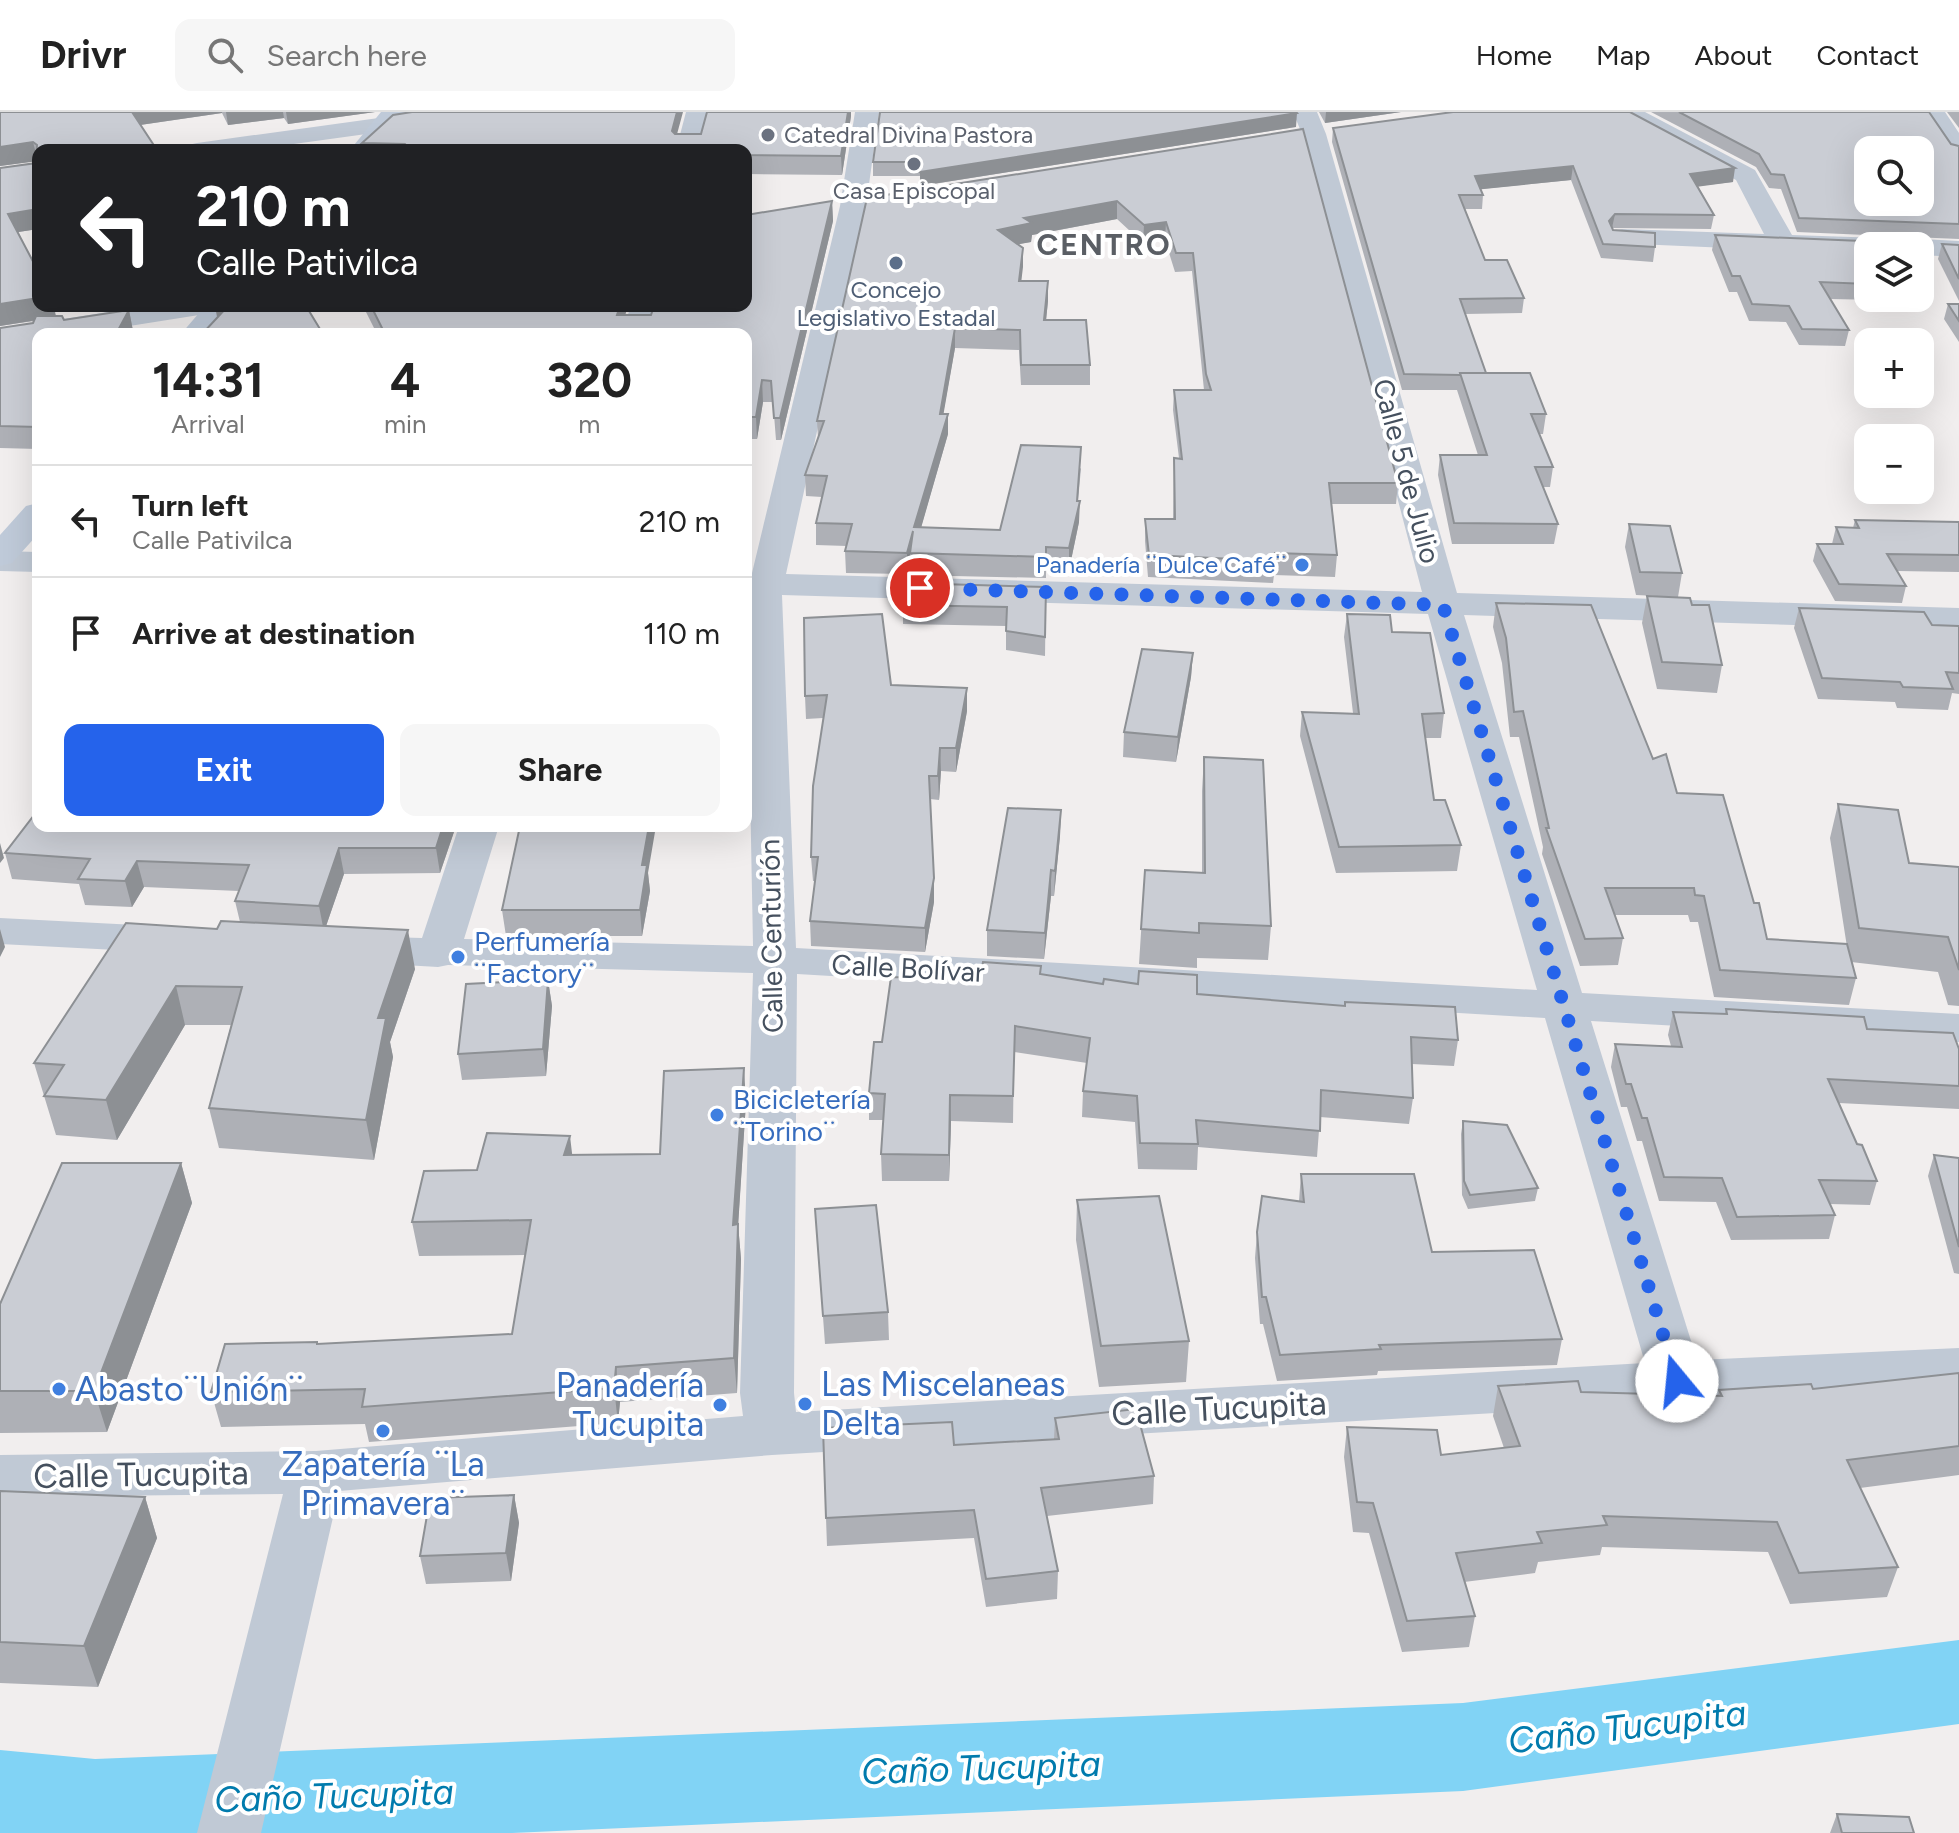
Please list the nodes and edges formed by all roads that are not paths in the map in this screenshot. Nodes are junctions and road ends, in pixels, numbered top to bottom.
1 (475, 112) edge
2 (698, 112) edge
3 (867, 112) edge
4 (1627, 112) edge
5 (1933, 112) edge
6 (389, 118) edge
7 (1311, 129) edge
8 (233, 144) edge
9 (367, 144) edge
10 (690, 144) edge
11 (1959, 151) edge
12 (1622, 237) edge
13 (1782, 242) junction
14 (1854, 245) edge
15 (1934, 248) edge
16 (1959, 249) edge
17 (162, 312) edge
18 (215, 312) edge
19 (62, 328) edge
20 (201, 328) edge
21 (32, 333) edge
22 (0, 338) edge
23 (32, 520) edge
24 (0, 558) edge
25 (32, 561) edge
26 (756, 583) edge
27 (1443, 605) junction
28 (1959, 619) edge
29 (477, 832) edge
30 (0, 931) edge
31 (219, 943) edge
32 (313, 947) edge
33 (438, 954) junction
34 (775, 960) junction
35 (1562, 1004) junction
36 (1959, 1028) edge
37 (1959, 1367) edge
38 (1677, 1381) junction
39 (772, 1434) junction
40 (316, 1472) junction
41 (0, 1476) edge
42 (229, 1833) edge

1 - 6 street
2 - 10 street
3 - 26 street, Calle Centurión
4 - 13 street
5 - 11 street
6 - 8 street
6 - 9 main road
7 - 27 street, Calle 5 de Julio
12 - 13 street
13 - 14 street
15 - 16 street
17 - 19 street
18 - 20 main road
21 - 22 street
23 - 24 main road
24 - 25 street
26 - 27 street
26 - 34 street, Calle Centurión
27 - 28 street
27 - 35 street, Calle 5 de Julio
29 - 33 street
30 - 31 street
32 - 33 street, Calle Bolívar
33 - 34 street, Calle Bolívar
34 - 35 street, Calle Bolívar
34 - 39 street, Calle Centurión
35 - 36 street, Calle Bolívar
35 - 38 street, Calle 5 de Julio
37 - 38 street, Calle Tucupita
38 - 39 street, Calle Tucupita
39 - 40 street, Calle Tucupita
40 - 41 street, Calle Tucupita
40 - 42 street

